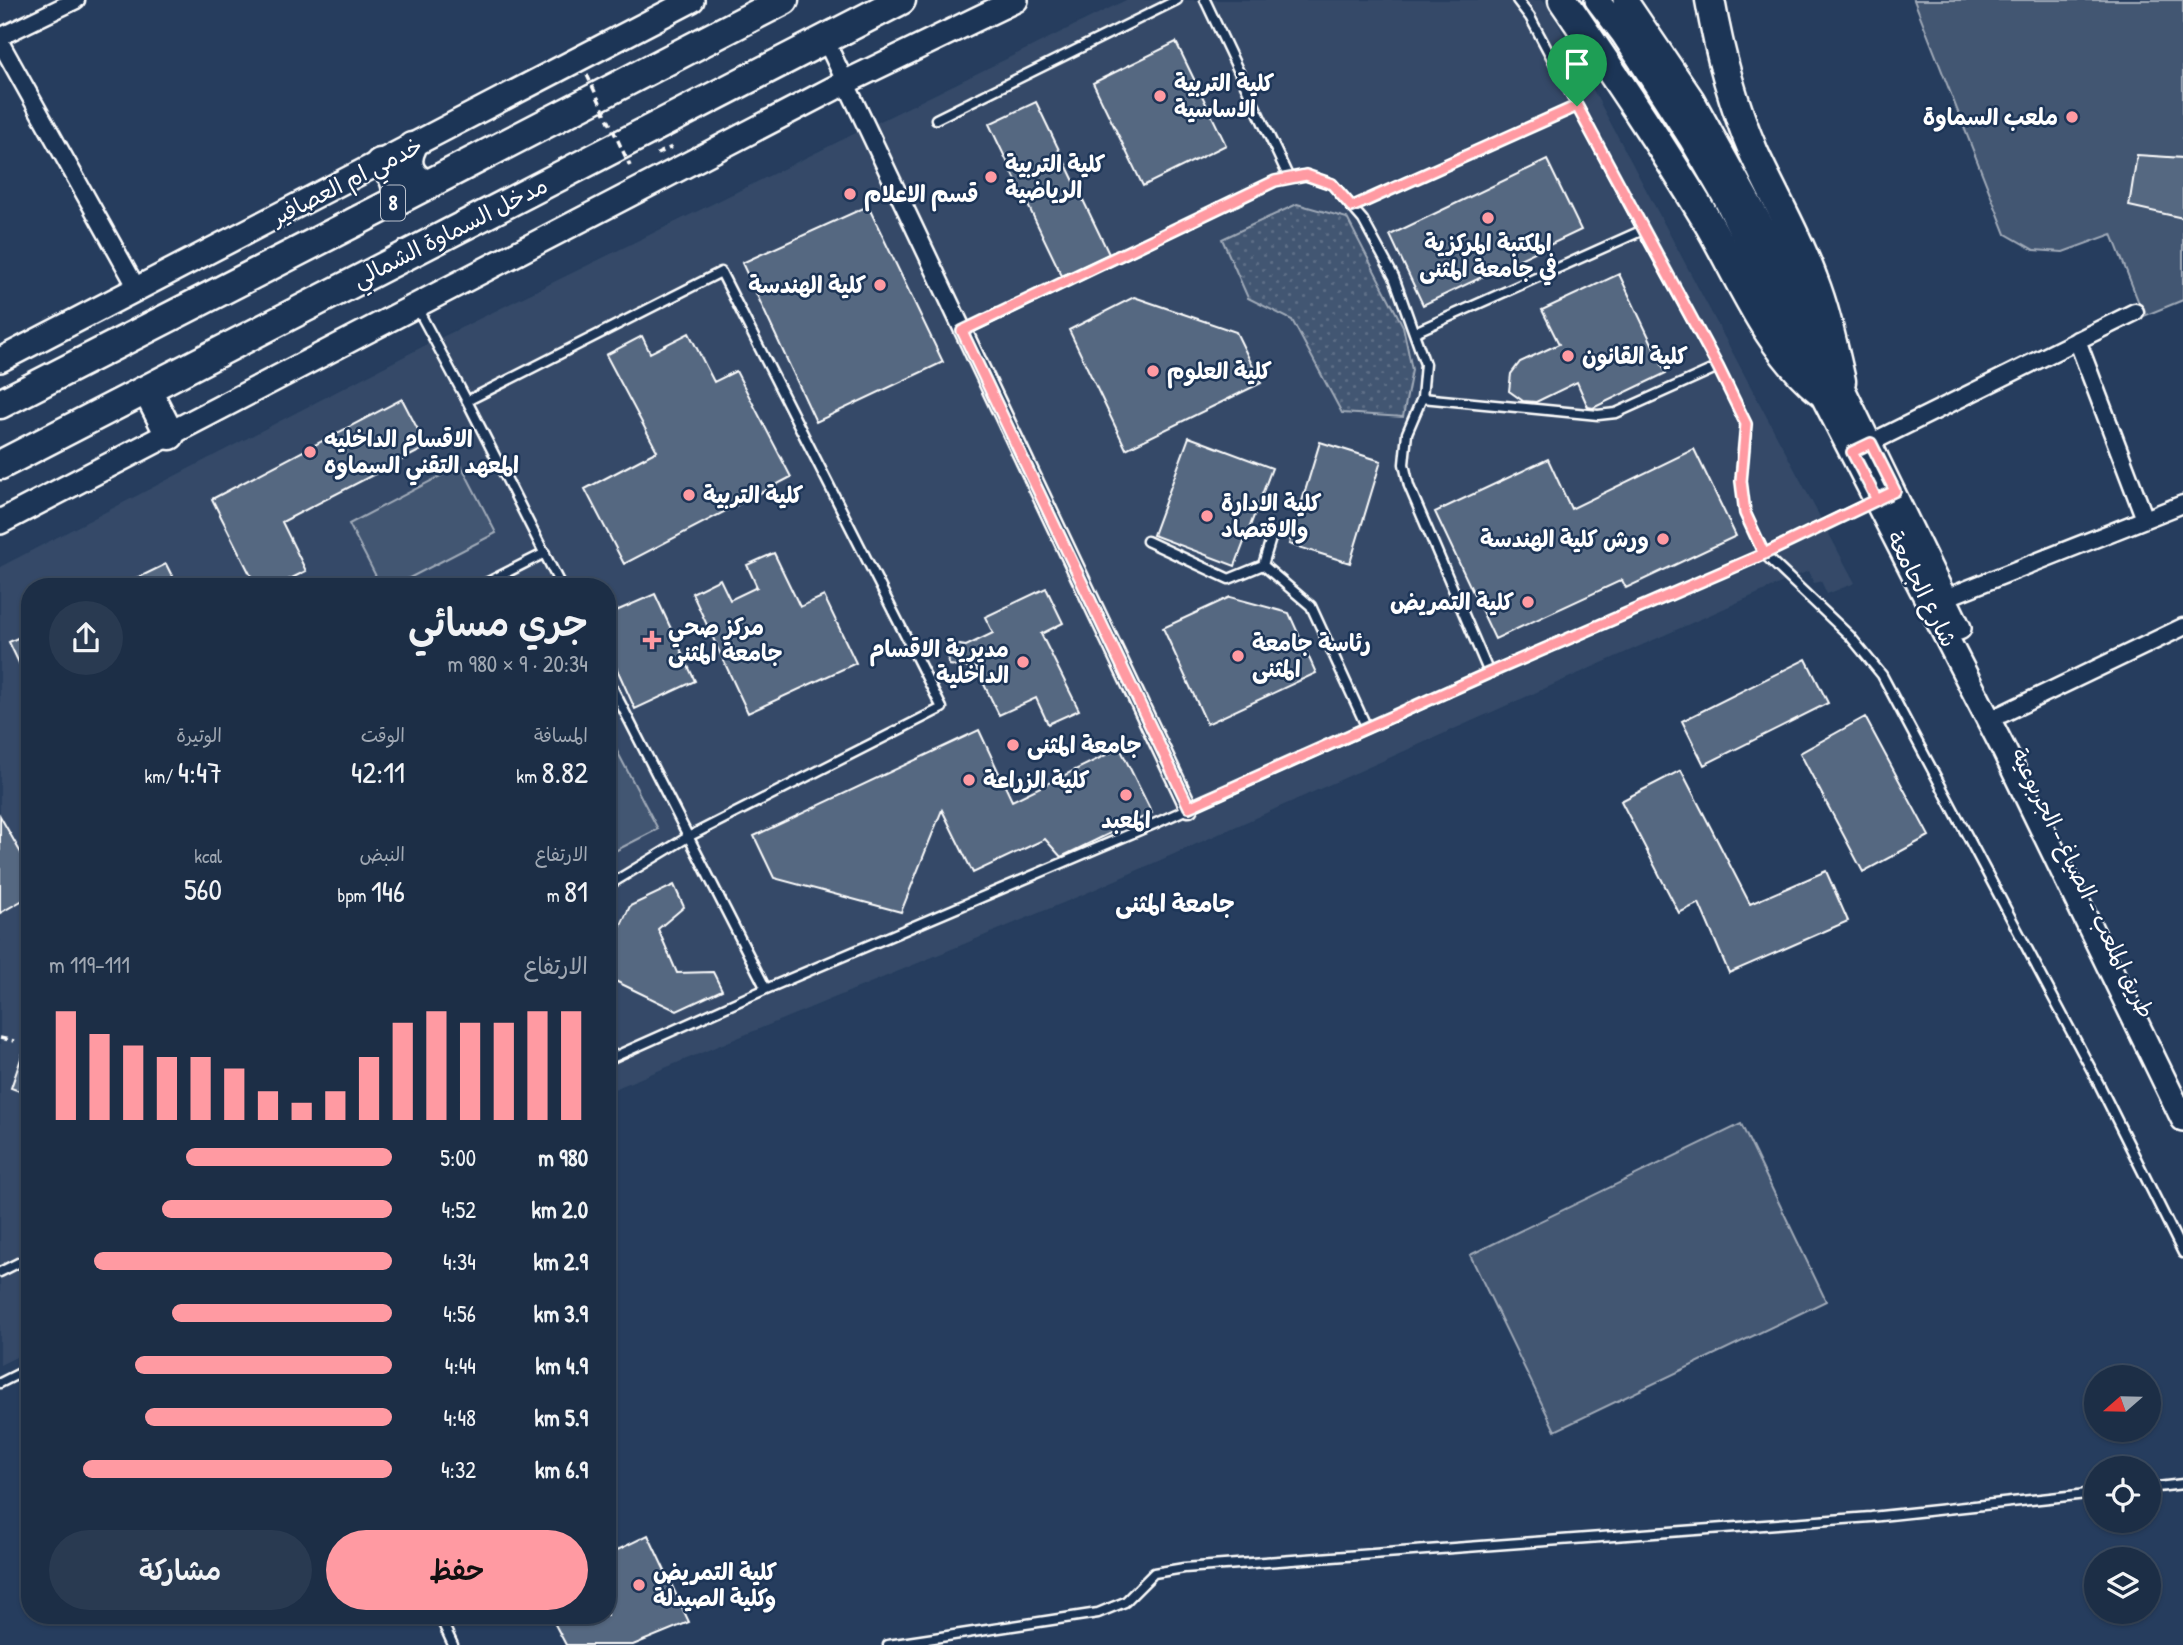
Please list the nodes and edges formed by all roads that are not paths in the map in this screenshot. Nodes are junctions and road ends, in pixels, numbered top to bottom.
1 (76, 0) edge
2 (692, 0) edge
3 (784, 0) edge
4 (901, 0) edge
5 (1016, 0) edge
6 (1177, 0) edge
7 (1205, 0) edge
8 (1517, 0) edge
9 (1563, 0) edge
10 (1597, 0) edge
11 (1625, 0) edge
12 (1710, 0) edge
13 (825, 39) junction
14 (0, 40) edge
15 (846, 82) junction
16 (1577, 106) junction
17 (936, 119) dead end
18 (397, 158) junction
19 (1289, 178) junction
20 (429, 184) junction
21 (396, 201) junction
22 (1352, 207) junction
23 (1643, 230) junction
24 (138, 290) junction
25 (416, 306) junction
26 (2136, 312) dead end
27 (962, 331) junction
28 (1415, 332) junction
29 (2077, 341) junction
30 (0, 360) edge
31 (1718, 367) junction
32 (1830, 386) junction
33 (147, 390) junction
34 (1422, 398) junction
35 (467, 401) junction
36 (0, 404) edge
37 (170, 435) junction
38 (1861, 447) junction
39 (0, 465) edge
40 (1886, 496) junction
41 (2183, 504) edge
42 (2145, 519) junction
43 (0, 522) edge
44 (1272, 535) dead end
45 (1147, 541) dead end
46 (545, 553) junction
47 (1764, 554) junction
48 (1263, 565) junction
49 (496, 578) edge
50 (557, 578) edge
51 (1945, 598) junction
52 (2183, 626) edge
53 (1489, 673) junction
54 (616, 695) edge
55 (2002, 714) junction
56 (1367, 728) junction
57 (1189, 807) junction
58 (688, 837) junction
59 (616, 881) edge
60 (766, 989) junction
61 (616, 1056) edge
62 (2183, 1091) edge
63 (2183, 1119) edge
64 (2183, 1253) edge
65 (21, 1262) edge
66 (0, 1272) edge
67 (21, 1372) edge
68 (0, 1383) edge
69 (2183, 1484) edge
70 (2161, 1487) edge
71 (2084, 1494) edge
72 (443, 1624) edge
73 (453, 1645) edge
74 (888, 1645) edge

1 - 14 street
2 - 18 main road, خدمي ام العصافير
3 - 20 highway, 8
4 - 13 highway, مدخل السماوة الشمالي / 8
5 - 15 main road
6 - 17 lane
7 - 19 lane
8 - 16 lane
9 - 32 highway
10 - 32 main road
11 - 32 main road
12 - 32 highway
13 - 15 street
13 - 33 highway, مدخل السماوة الشمالي / 8
14 - 24 street
15 - 25 main road
15 - 27 street
16 - 22 lane
16 - 23 lane
18 - 20 highway
18 - 21 highway
18 - 24 main road, خدمي ام العصافير
19 - 22 lane
19 - 27 lane
20 - 21 highway, 8
21 - 36 highway, 8
22 - 28 lane
23 - 28 lane
23 - 31 lane
24 - 30 main road, خدمي ام العصافير
25 - 35 lane
25 - 37 main road
26 - 29 street
27 - 57 street
28 - 34 lane
29 - 38 street
29 - 42 street
31 - 34 lane
31 - 47 lane
32 - 38 main road, شارع الجامعة
33 - 37 highway
33 - 39 highway, مدخل السماوة الشمالي / 8
34 - 53 lane
35 - 46 lane
35 - 58 lane
37 - 43 main road
38 - 40 main road, شارع الجامعة
40 - 47 lane
40 - 51 main road, طريق الملعب - الصياغ - الجربوعية
40 - 63 main road, شارع الجامعة
41 - 42 street
42 - 51 street
44 - 48 lane
45 - 48 lane
46 - 49 lane
46 - 50 lane
47 - 53 lane
47 - 64 lane
48 - 56 lane
51 - 55 main road, طريق الملعب - الصياغ - الجربوعية
52 - 55 street
53 - 56 lane
54 - 58 lane
55 - 62 main road, طريق الملعب - الصياغ - الجربوعية
56 - 57 lane
57 - 60 lane
58 - 59 lane
58 - 60 lane
60 - 61 lane
65 - 66 lane
67 - 68 lane
69 - 70 lane
71 - 74 lane
72 - 73 lane

